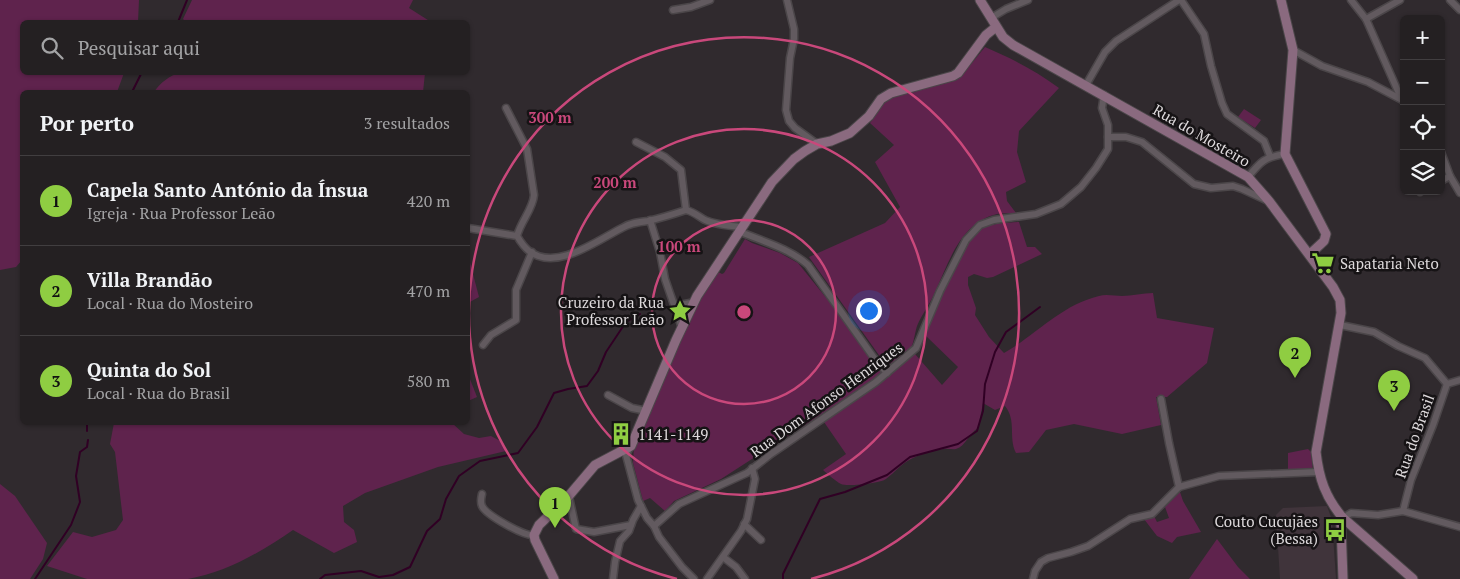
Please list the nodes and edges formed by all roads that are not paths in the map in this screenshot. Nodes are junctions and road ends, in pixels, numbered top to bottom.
1 (710, 0) edge
2 (787, 0) edge
3 (980, 0) edge
4 (1028, 0) edge
5 (1180, 0) edge
6 (1281, 0) edge
7 (1351, 0) edge
8 (1400, 0) edge
9 (1450, 0) edge
10 (672, 10) dead end
11 (1460, 10) edge
12 (991, 18) junction
13 (1366, 19) junction
14 (996, 27) junction
15 (1293, 50) junction
16 (1086, 85) junction
17 (1104, 95) junction
18 (1400, 96) edge
19 (1400, 99) edge
20 (506, 108) dead end
21 (1108, 136) junction
22 (636, 142) dead end
23 (817, 144) junction
24 (1286, 154) junction
25 (1270, 156) junction
26 (1445, 163) edge
27 (1450, 176) junction
28 (1248, 177) junction
29 (1445, 179) edge
30 (1459, 191) edge
31 (1269, 201) junction
32 (686, 210) junction
33 (650, 220) junction
34 (742, 227) junction
35 (470, 228) edge
36 (516, 236) junction
37 (532, 252) junction
38 (1310, 254) junction
39 (694, 302) junction
40 (675, 306) junction
41 (1340, 325) junction
42 (682, 328) junction
43 (483, 344) dead end
44 (887, 373) junction
45 (1460, 380) edge
46 (1447, 384) junction
47 (608, 395) dead end
48 (1162, 399) dead end
49 (647, 411) junction
50 (631, 446) junction
51 (752, 468) junction
52 (1318, 472) junction
53 (1179, 487) junction
54 (573, 490) junction
55 (482, 494) dead end
56 (641, 506) junction
57 (1403, 511) junction
58 (1343, 518) junction
59 (744, 524) junction
60 (631, 525) junction
61 (654, 526) junction
62 (1460, 527) edge
63 (534, 535) junction
64 (761, 540) dead end
65 (723, 557) junction
66 (554, 579) edge
67 (613, 579) edge
68 (694, 579) edge
69 (707, 579) edge
70 (745, 579) edge
71 (1033, 579) edge
72 (1343, 579) edge
73 (1413, 579) edge

1 - 10 street
2 - 23 street
3 - 12 main road, Rua do Mosteiro
4 - 12 street
5 - 16 street
5 - 25 street
6 - 15 main road
7 - 13 street
8 - 13 street
9 - 11 street
12 - 14 main road, Rua do Mosteiro
13 - 18 street
14 - 16 main road, Rua do Mosteiro
14 - 23 main road
15 - 19 street
15 - 24 main road
16 - 17 main road, Rua do Mosteiro
17 - 21 street, Rua Dom Afonso Henriques
17 - 28 main road, Rua do Mosteiro
20 - 36 street
21 - 31 street
21 - 44 street, Rua Dom Afonso Henriques
22 - 32 street
23 - 34 main road
24 - 25 street
24 - 38 main road
25 - 28 street
26 - 27 street
27 - 29 street
27 - 30 street
28 - 31 main road, Rua do Mosteiro
31 - 38 main road, Rua do Mosteiro
32 - 33 street
32 - 34 street
33 - 37 street
33 - 40 street
34 - 39 main road
34 - 44 street
35 - 36 street
36 - 37 street
37 - 43 street
38 - 41 main road, Rua do Mosteiro
39 - 40 street
39 - 42 main road
40 - 42 street
41 - 46 street
41 - 52 main road, Rua do Mosteiro
42 - 49 main road
44 - 51 street, Rua Dom Afonso Henriques
45 - 46 street, Rua do Brasil
46 - 57 street, Rua do Brasil
47 - 49 street
48 - 53 street
49 - 50 main road
50 - 54 main road
50 - 56 street
51 - 59 street
51 - 61 street, Rua Dom Afonso Henriques
52 - 53 street
52 - 58 main road, Rua do Mosteiro
53 - 71 street
54 - 60 street
54 - 63 main road
55 - 63 street
56 - 60 street
56 - 61 street
57 - 58 street
57 - 62 street
58 - 72 main road
58 - 73 main road, Rua do Mosteiro
59 - 64 street
59 - 65 street
60 - 67 street
61 - 68 street
63 - 66 main road
65 - 69 street
65 - 70 street

